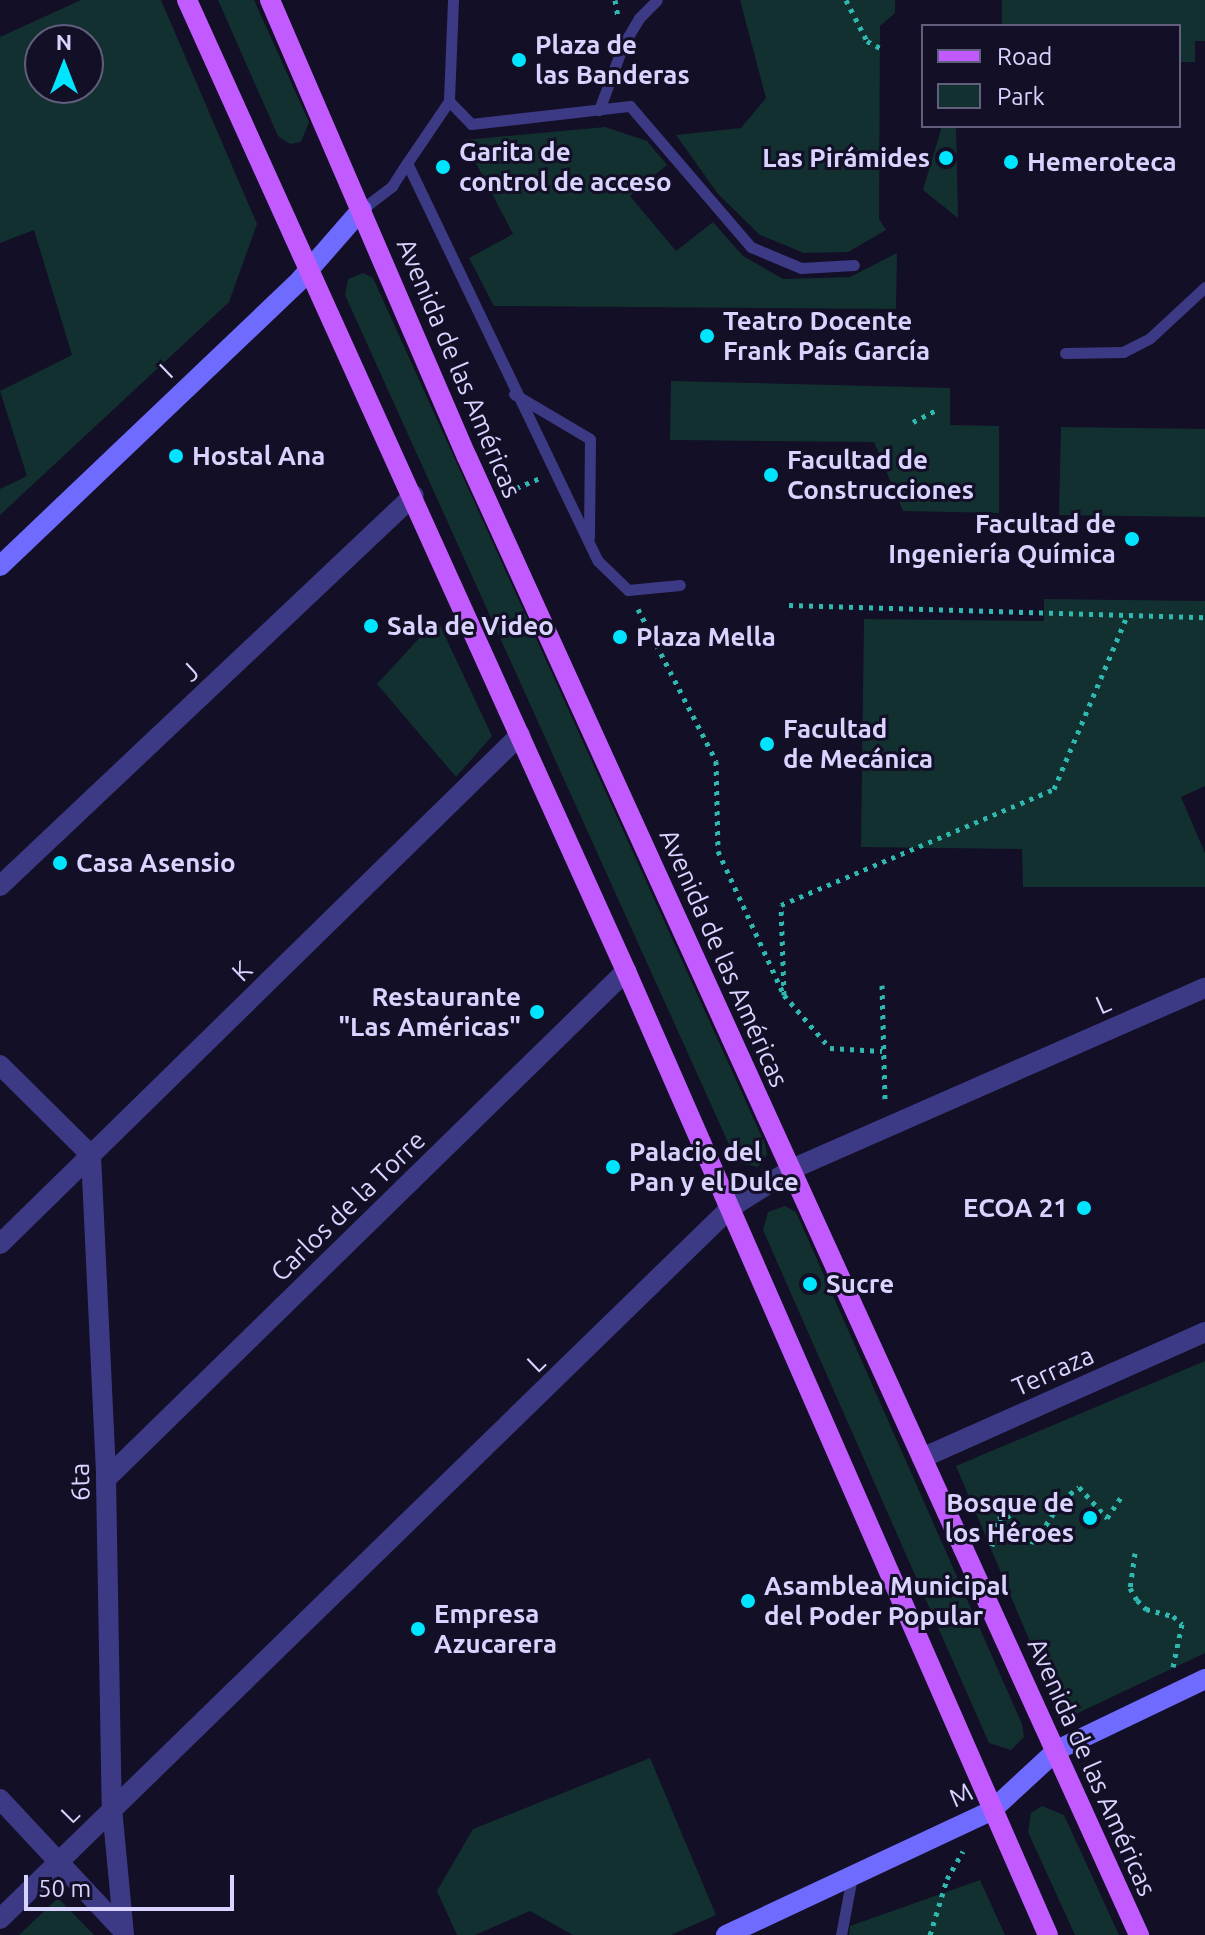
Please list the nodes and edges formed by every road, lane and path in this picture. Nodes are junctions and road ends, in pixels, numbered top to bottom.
1 (187, 0) edge
2 (270, 0) edge
3 (453, 0) edge
4 (657, 0) edge
5 (846, 0) edge
6 (880, 48) dead end
7 (449, 101) junction
8 (599, 110) junction
9 (407, 163) junction
10 (362, 209) junction
11 (854, 265) dead end
12 (305, 271) junction
13 (1205, 287) edge
14 (1065, 353) dead end
15 (513, 394) junction
16 (940, 408) dead end
17 (913, 422) dead end
18 (554, 472) junction
19 (515, 488) dead end
20 (414, 495) junction
21 (589, 542) junction
22 (0, 566) edge
23 (680, 585) dead end
24 (628, 590) junction
25 (789, 605) dead end
26 (1128, 614) junction
27 (1205, 617) edge
28 (520, 735) junction
29 (0, 886) edge
30 (626, 971) junction
31 (882, 985) dead end
32 (1205, 988) edge
33 (784, 995) junction
34 (882, 1051) junction
35 (0, 1065) edge
36 (895, 1123) junction
37 (91, 1155) junction
38 (792, 1169) junction
39 (730, 1208) junction
40 (0, 1244) edge
41 (1205, 1332) edge
42 (922, 1458) junction
43 (106, 1479) junction
44 (1122, 1496) dead end
45 (992, 1546) dead end
46 (1135, 1553) dead end
47 (1173, 1668) dead end
48 (1205, 1679) edge
49 (1057, 1750) junction
50 (0, 1799) edge
51 (112, 1808) junction
52 (988, 1812) junction
53 (56, 1865) junction
54 (852, 1876) junction
55 (0, 1919) edge
56 (123, 1933) edge
57 (726, 1935) edge
58 (841, 1935) edge
59 (930, 1935) edge
60 (1048, 1935) edge
61 (1139, 1935) edge

1 - 12 main road
2 - 10 main road, Avenida de las Américas
3 - 7 lane
4 - 8 lane
5 - 6 path
7 - 8 lane
7 - 9 lane
8 - 11 lane
9 - 10 lane
9 - 15 lane
10 - 12 street, I
10 - 38 main road, Avenida de las Américas
12 - 20 main road
12 - 22 street, I
13 - 14 lane
15 - 18 lane
15 - 21 lane
16 - 17 path
18 - 19 path
18 - 21 lane
20 - 28 main road
20 - 29 street, J
21 - 24 lane
23 - 24 lane
24 - 33 path
25 - 26 path
26 - 27 path
26 - 33 path
28 - 30 main road
28 - 37 street, K
30 - 39 main road
30 - 43 street, Carlos de la Torre
31 - 34 path
32 - 36 street, L
33 - 34 path
34 - 36 path
35 - 37 street
36 - 38 street, L
37 - 40 street, K
37 - 43 street, 6ta
38 - 39 street, L
38 - 42 main road, Avenida de las Américas
39 - 51 street, L
39 - 52 main road
41 - 42 street, Terraza
42 - 49 main road, Avenida de las Américas
43 - 51 street, 6ta
44 - 45 path
46 - 47 path
48 - 49 street, M
49 - 52 street, M
49 - 61 main road, Avenida de las Américas
50 - 53 street
51 - 53 street, L
51 - 56 street, 6ta
52 - 54 street, M
52 - 59 path
52 - 60 main road
53 - 55 street, L
53 - 56 street
54 - 57 street, M
54 - 58 lane

